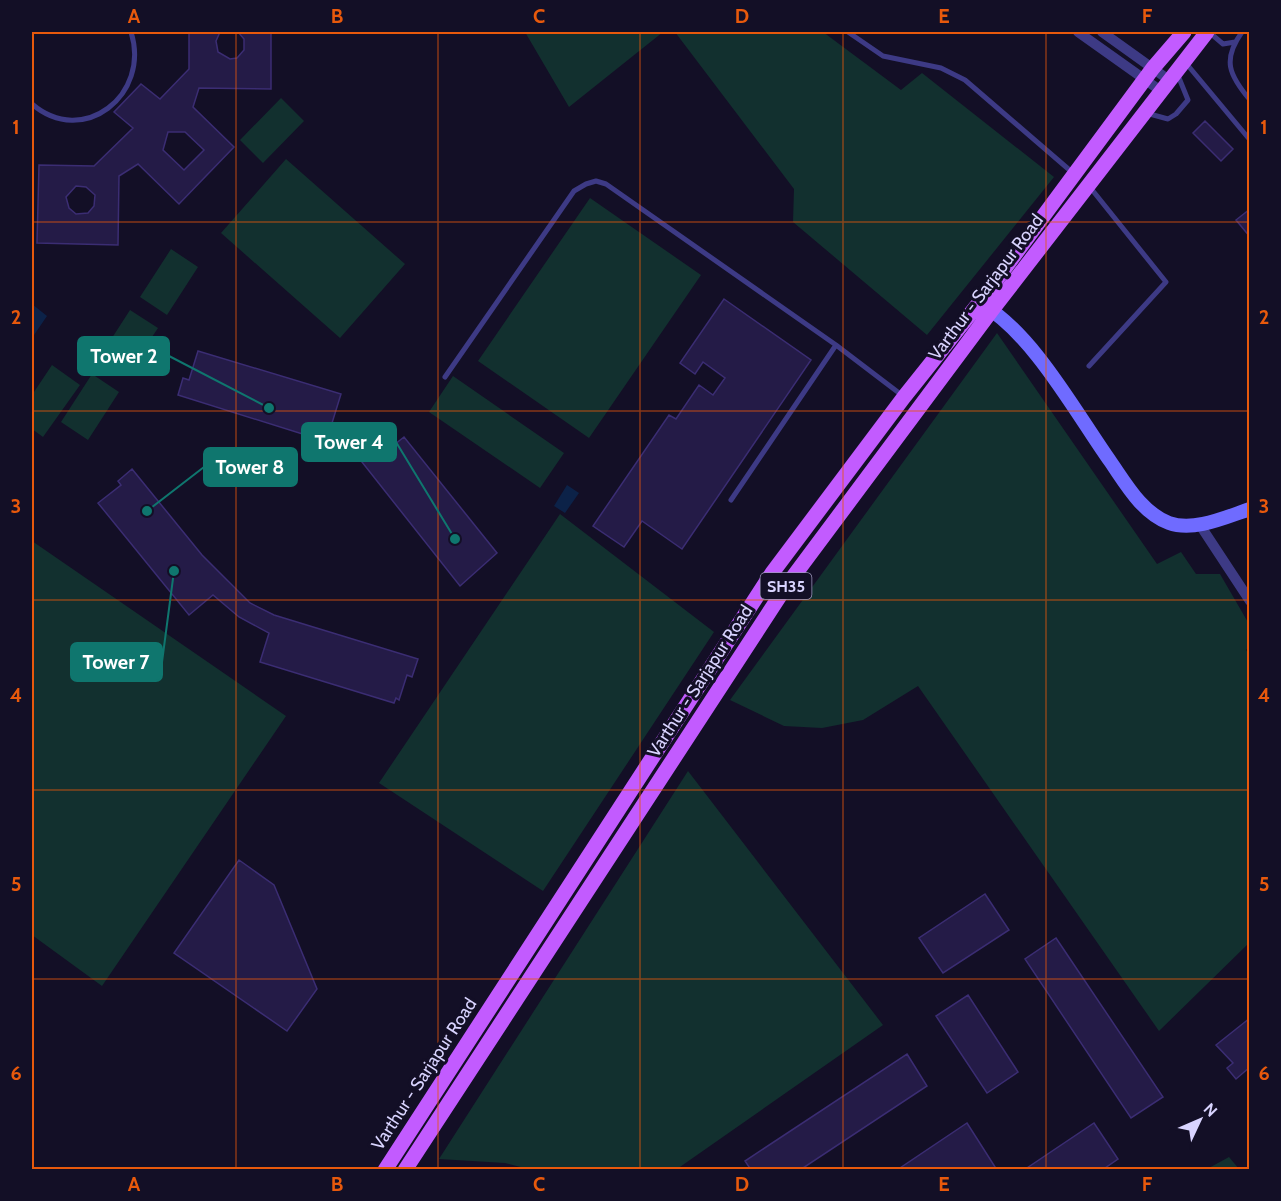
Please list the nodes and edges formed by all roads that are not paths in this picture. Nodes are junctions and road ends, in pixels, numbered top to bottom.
1 (131, 32) edge
2 (848, 32) edge
3 (1078, 32) edge
4 (1101, 32) edge
5 (1184, 32) edge
6 (1208, 32) edge
7 (1242, 32) edge
8 (1093, 42) junction
9 (1234, 42) junction
10 (1150, 73) junction
11 (1173, 76) junction
12 (1250, 100) edge
13 (32, 104) edge
14 (1144, 112) junction
15 (1250, 140) edge
16 (1075, 174) junction
17 (1088, 185) junction
18 (985, 307) junction
19 (836, 345) junction
20 (1089, 366) dead end
21 (445, 377) dead end
22 (904, 397) junction
23 (731, 500) dead end
24 (1250, 509) edge
25 (1200, 525) junction
26 (1250, 601) edge
27 (406, 1169) edge
28 (385, 1170) edge

1 - 13 lane
2 - 16 lane
3 - 8 street
4 - 8 street
4 - 10 street
5 - 10 main road, Varthur - Sarjapur Road / SH35
6 - 9 lane
6 - 11 main road, Varthur - Sarjapur Road / SH35
7 - 9 lane
8 - 10 street
9 - 12 lane
10 - 11 street
10 - 16 main road, Varthur - Sarjapur Road / SH35
11 - 14 main road, Varthur - Sarjapur Road / SH35
11 - 14 lane
11 - 15 lane
14 - 17 main road, Varthur - Sarjapur Road / SH35
16 - 18 main road, Varthur - Sarjapur Road / SH35
17 - 18 main road, Varthur - Sarjapur Road / SH35
17 - 20 lane
18 - 22 main road, Varthur - Sarjapur Road / SH35
18 - 25 street
18 - 27 main road, Varthur - Sarjapur Road / SH35
19 - 21 lane
19 - 22 lane
19 - 23 lane
22 - 28 main road, Varthur - Sarjapur Road / SH35
24 - 25 street
25 - 26 street

